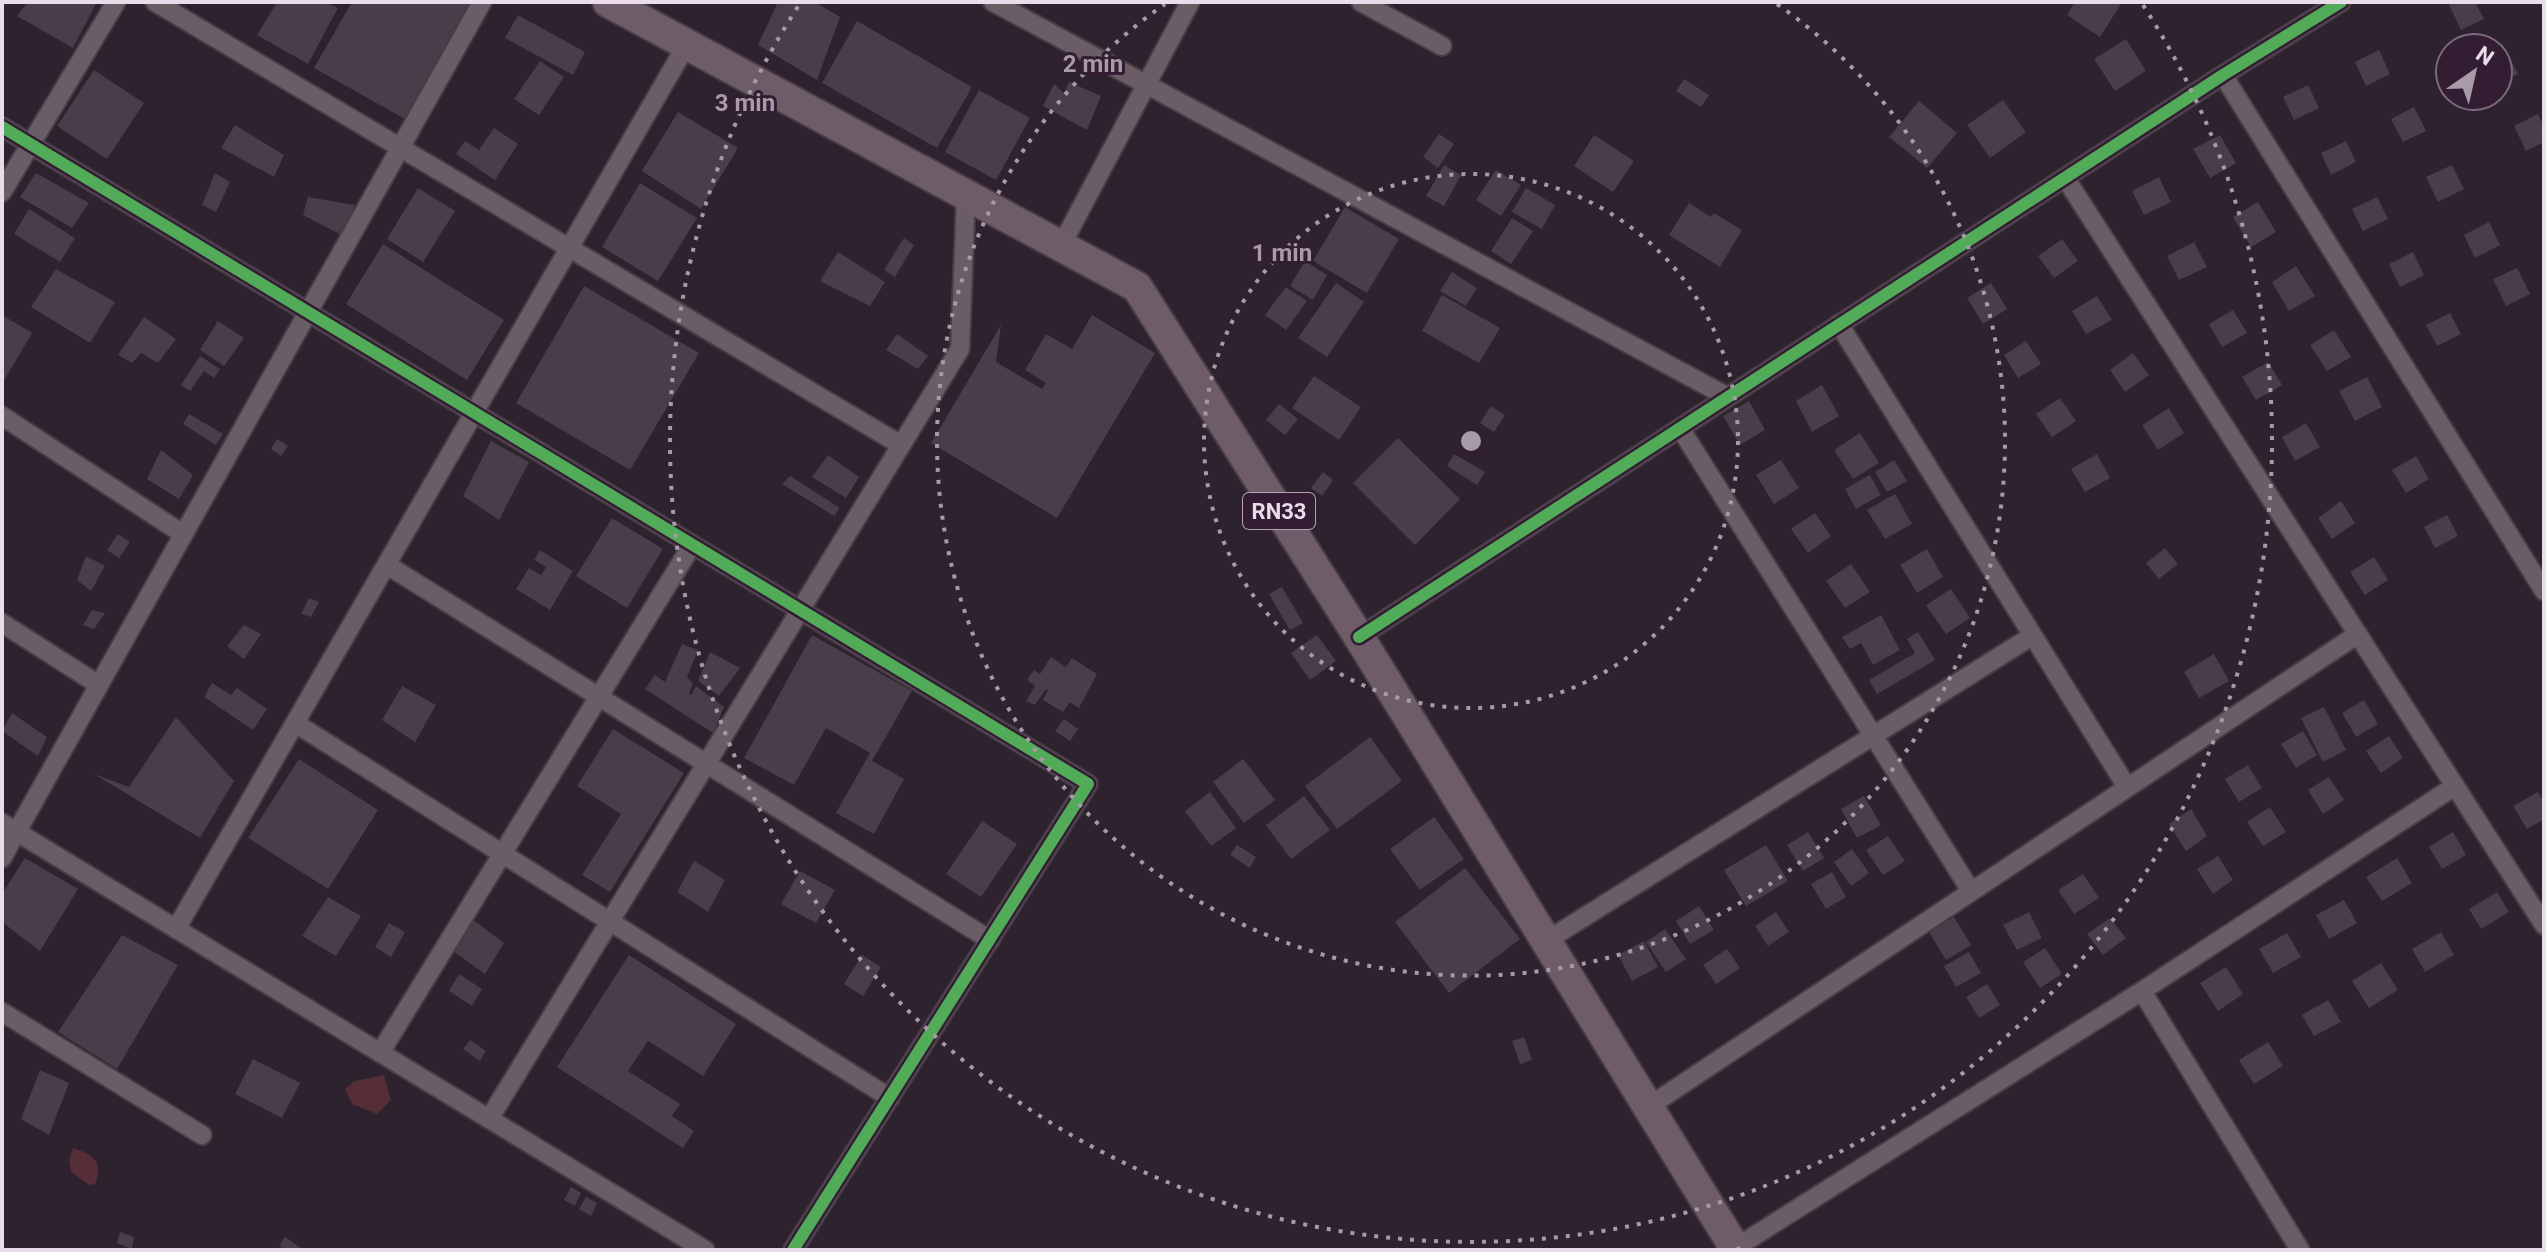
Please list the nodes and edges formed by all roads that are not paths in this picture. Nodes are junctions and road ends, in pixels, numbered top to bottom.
1 (116, 2) edge
2 (155, 2) edge
3 (482, 2) edge
4 (608, 2) edge
5 (993, 2) edge
6 (1190, 2) edge
7 (1361, 2) edge
8 (2341, 2) edge
9 (687, 44) junction
10 (1442, 46) dead end
11 (2223, 75) junction
12 (1147, 85) junction
13 (2, 127) edge
14 (31, 144) junction
15 (400, 147) junction
16 (2066, 179) junction
17 (2, 192) edge
18 (966, 195) junction
19 (1061, 246) junction
20 (569, 248) junction
21 (308, 312) junction
22 (1839, 324) junction
23 (1728, 397) junction
24 (475, 413) junction
25 (2, 416) edge
26 (1680, 428) junction
27 (901, 445) junction
28 (183, 534) junction
29 (692, 545) junction
30 (387, 565) junction
31 (2544, 591) edge
32 (800, 610) junction
33 (2, 623) edge
34 (2358, 634) junction
35 (2032, 636) junction
36 (1359, 637) junction
37 (99, 685) junction
38 (599, 697) junction
39 (295, 723) junction
40 (1874, 735) junction
41 (706, 763) junction
42 (2455, 786) junction
43 (2127, 787) junction
44 (9, 827) edge
45 (502, 854) junction
46 (2, 858) edge
47 (1971, 891) junction
48 (610, 922) junction
49 (2544, 925) edge
50 (176, 929) junction
51 (990, 940) junction
52 (1546, 941) junction
53 (2142, 991) junction
54 (2, 1012) edge
55 (380, 1053) junction
56 (890, 1098) junction
57 (1648, 1107) junction
58 (489, 1119) junction
59 (202, 1135) dead end
60 (1735, 1248) joint
61 (705, 1250) edge
62 (793, 1250) edge
63 (2300, 1250) edge

1 - 14 street
2 - 15 street
3 - 15 street
4 - 9 main road, RN33
5 - 12 street
6 - 12 street
7 - 10 street
8 - 11 street
9 - 18 main road, RN33
9 - 20 street
11 - 16 street
11 - 31 street
12 - 19 street
12 - 23 street
13 - 14 street
14 - 17 street
14 - 21 street
15 - 20 street
15 - 21 street
16 - 22 street
16 - 34 street
18 - 19 main road, RN33
18 - 27 street
19 - 36 main road, RN33
20 - 24 street
20 - 27 street
21 - 24 street
21 - 28 street
22 - 23 street
22 - 35 street
23 - 26 street
24 - 29 street
24 - 30 street
25 - 28 street
26 - 36 street
26 - 40 street
27 - 32 street
28 - 37 street
29 - 32 street
29 - 38 street
30 - 38 street
30 - 39 street
32 - 41 street
32 - 51 street
33 - 37 street
34 - 42 street
34 - 43 street
35 - 40 street
35 - 43 street
36 - 52 main road, RN33
37 - 44 street
38 - 41 street
38 - 45 street
39 - 45 street
39 - 50 street
40 - 47 street
40 - 52 street
41 - 48 street
41 - 51 street
42 - 49 street
42 - 53 street
43 - 47 street
44 - 46 street
44 - 50 street
45 - 48 street
45 - 55 street
47 - 57 street
48 - 56 street
48 - 58 street
50 - 55 street
51 - 56 street
52 - 57 main road, RN33
53 - 60 street
53 - 63 street
54 - 59 street
55 - 58 street
56 - 62 street
57 - 60 main road, RN33
58 - 61 street

